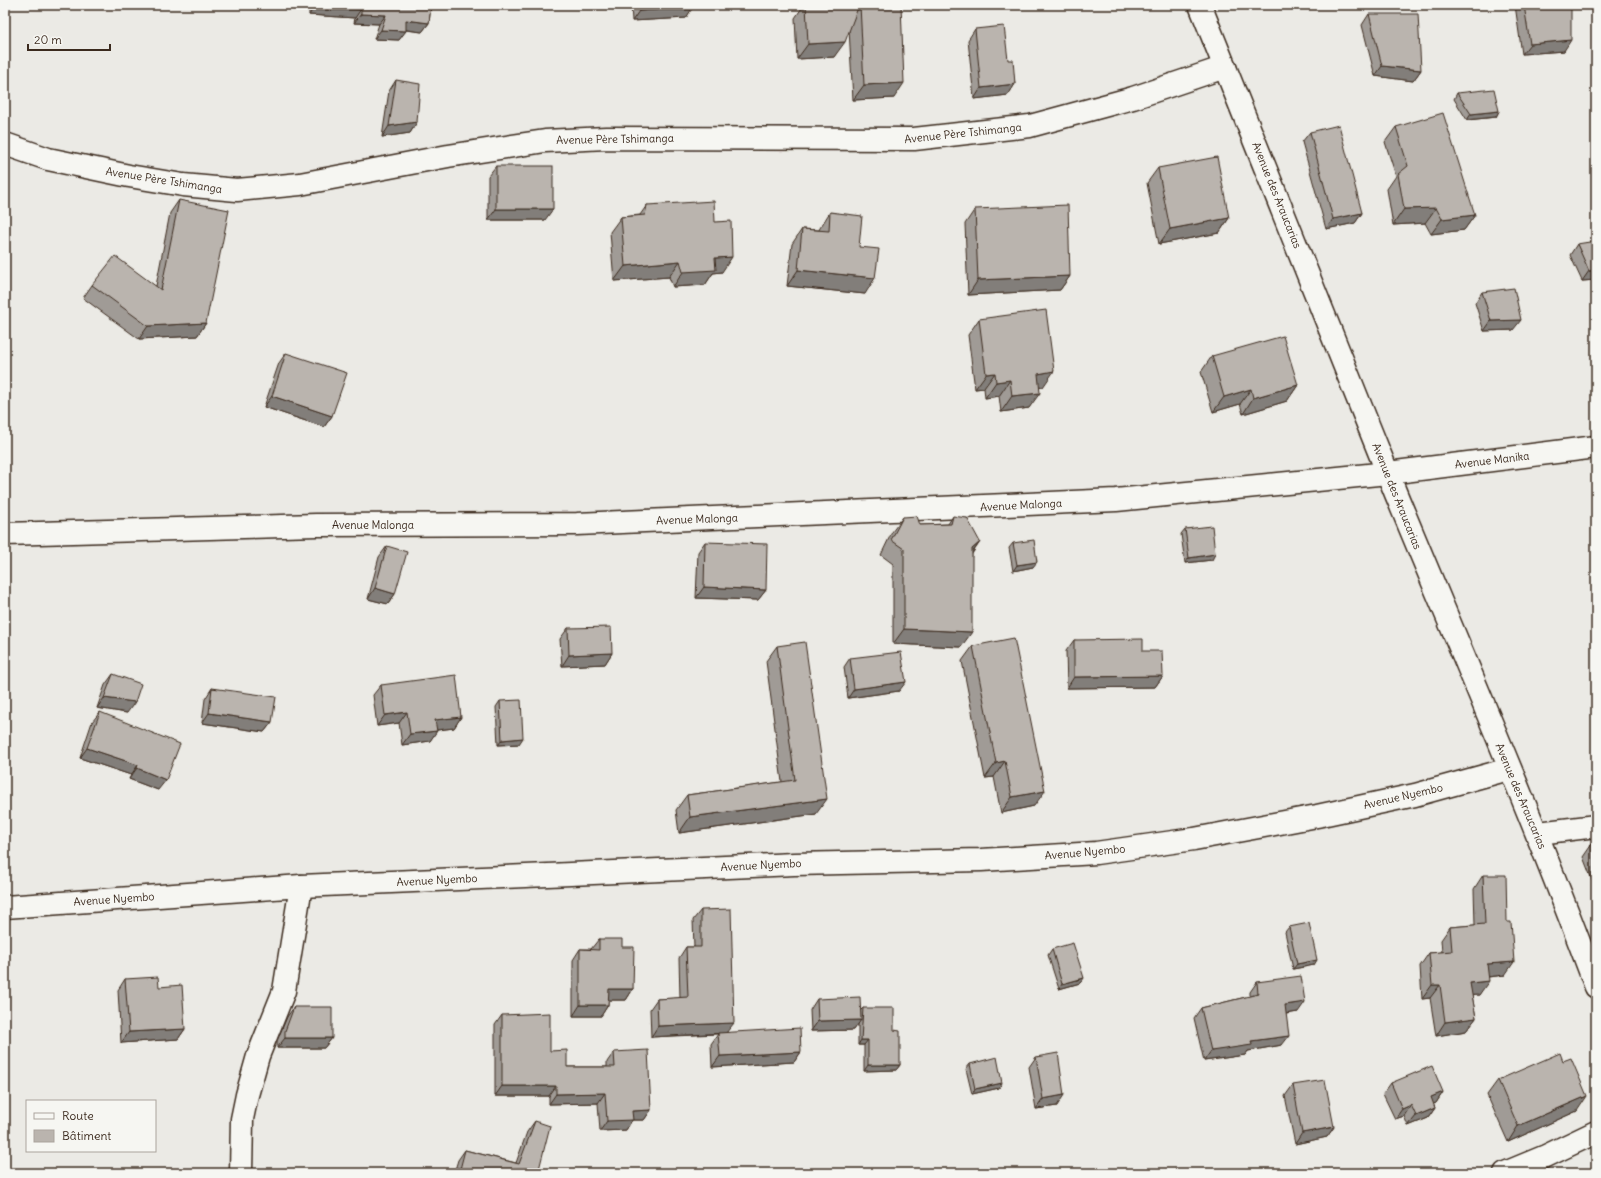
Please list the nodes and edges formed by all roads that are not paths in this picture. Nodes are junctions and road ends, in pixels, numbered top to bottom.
1 (1200, 5) edge
2 (1225, 67) junction
3 (5, 144) edge
4 (1596, 447) edge
5 (1388, 473) junction
6 (5, 534) edge
7 (1510, 769) junction
8 (1596, 826) edge
9 (1538, 833) junction
10 (301, 886) junction
11 (5, 907) edge
12 (1596, 987) edge
13 (1596, 1132) edge
14 (241, 1173) edge
15 (1505, 1173) edge

1 - 2 street, Avenue des Araucarias
2 - 3 street, Avenue Père Tshimanga
2 - 5 street, Avenue des Araucarias
4 - 5 street, Avenue Manika
5 - 6 street, Avenue Malonga
5 - 7 street, Avenue des Araucarias
7 - 9 street, Avenue des Araucarias
7 - 10 street, Avenue Nyembo
8 - 9 street
9 - 12 street, Avenue des Araucarias
10 - 11 street, Avenue Nyembo
10 - 14 street
13 - 15 street

